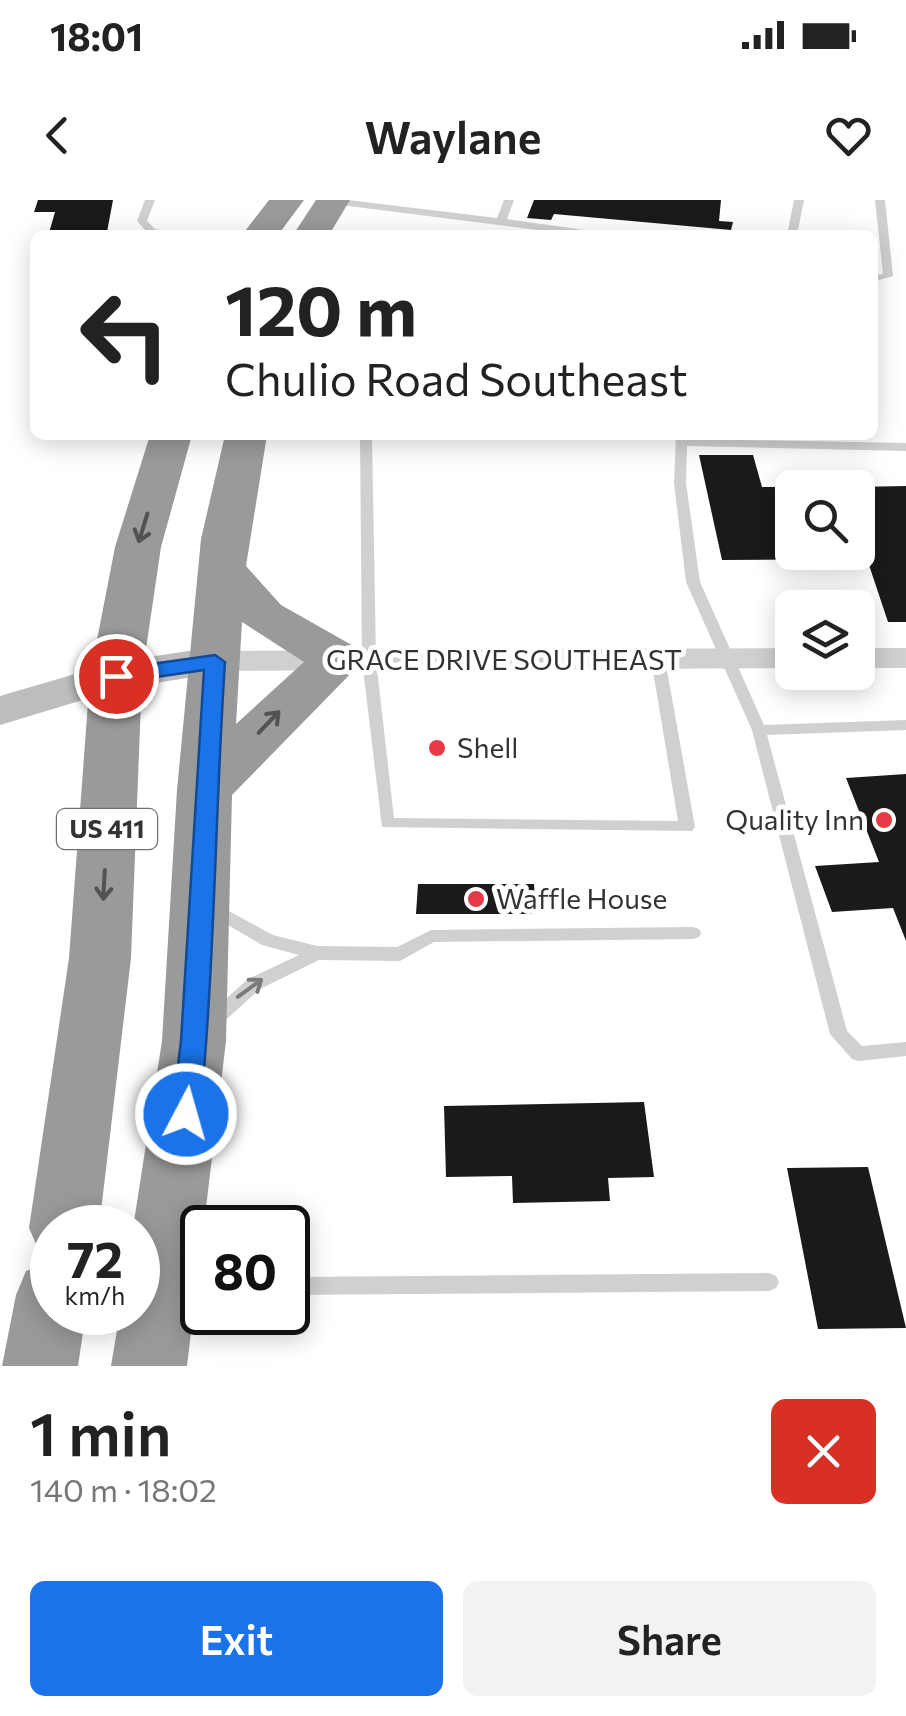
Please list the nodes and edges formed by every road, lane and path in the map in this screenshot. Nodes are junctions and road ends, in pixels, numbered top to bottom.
1 (150, 200) edge
2 (287, 200) edge
3 (509, 200) edge
4 (799, 200) edge
5 (880, 200) edge
6 (333, 201) edge
7 (501, 220) junction
8 (150, 230) edge
9 (264, 230) edge
10 (314, 230) edge
11 (566, 230) edge
12 (793, 230) edge
13 (878, 278) edge
14 (170, 440) edge
15 (245, 440) edge
16 (366, 440) edge
17 (683, 440) edge
18 (733, 440) edge
19 (906, 447) edge
20 (222, 569) junction
21 (730, 658) junction
22 (775, 658) edge
23 (875, 658) edge
24 (906, 658) edge
25 (658, 659) junction
26 (354, 660) junction
27 (215, 662) junction
28 (116, 676) junction
29 (0, 711) edge
30 (906, 725) edge
31 (758, 730) junction
32 (205, 790) junction
33 (200, 898) junction
34 (693, 933) dead end
35 (317, 953) junction
36 (194, 1041) junction
37 (906, 1049) edge
38 (68, 1205) edge
39 (769, 1282) dead end
40 (310, 1286) edge
41 (45, 1335) edge
42 (40, 1366) edge
43 (149, 1366) edge

1 - 8 lane
2 - 9 highway
3 - 7 lane
4 - 12 lane
5 - 13 lane
6 - 7 lane
6 - 10 highway
7 - 11 lane
14 -> 28 highway, US 411
15 - 20 highway
16 - 26 lane
17 - 21 lane
18 - 19 lane
20 - 26 highway
20 - 27 highway
21 - 22 street, GRACE DRIVE SOUTHEAST
21 - 25 street, GRACE DRIVE SOUTHEAST
21 - 31 lane
23 - 24 street
25 - 26 street, GRACE DRIVE SOUTHEAST
25 - 26 lane
26 - 27 street, GRACE DRIVE SOUTHEAST
32 -> 26 highway
27 - 28 street
27 - 32 highway
28 - 29 street
28 -> 38 highway, US 411
30 - 31 lane
31 - 37 lane
32 - 33 highway
33 - 35 lane
33 - 36 highway
34 - 35 lane
36 -> 35 lane
36 - 43 highway
39 - 40 lane
41 - 42 highway

